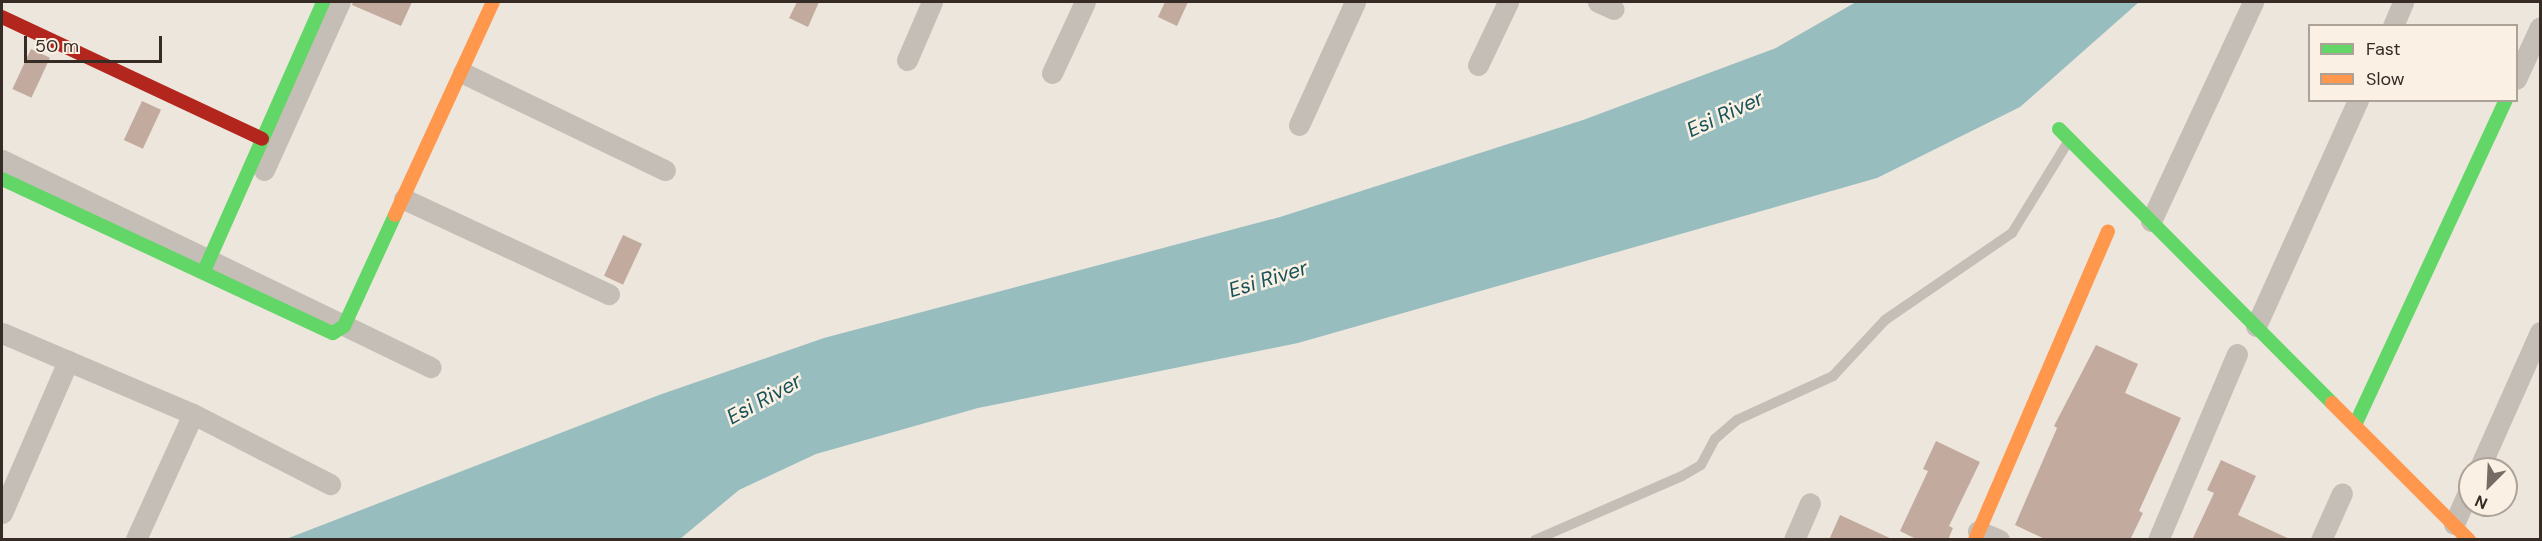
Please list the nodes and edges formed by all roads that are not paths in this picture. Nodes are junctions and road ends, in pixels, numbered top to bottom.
1 (323, 2) edge
2 (340, 2) edge
3 (493, 2) edge
4 (1085, 2) edge
5 (1355, 2) edge
6 (1508, 2) edge
7 (2253, 2) edge
8 (2403, 2) edge
9 (927, 3) edge
10 (2, 17) edge
11 (2393, 24) edge
12 (2541, 27) edge
13 (907, 60) dead end
14 (1478, 65) dead end
15 (463, 73) junction
16 (1052, 73) dead end
17 (2518, 77) edge
18 (2357, 102) edge
19 (2505, 102) edge
20 (1299, 125) dead end
21 (2060, 129) dead end
22 (261, 139) junction
23 (2070, 139) junction
24 (665, 170) dead end
25 (6, 177) edge
26 (404, 200) junction
27 (2151, 221) junction
28 (2108, 231) dead end
29 (212, 267) junction
30 (609, 294) dead end
31 (344, 326) junction
32 (2256, 326) junction
33 (2541, 332) edge
34 (2, 333) edge
35 (2237, 354) dead end
36 (68, 361) junction
37 (431, 367) dead end
38 (193, 414) junction
39 (2355, 425) junction
40 (2484, 457) edge
41 (330, 484) dead end
42 (2342, 493) dead end
43 (1810, 503) dead end
44 (2, 513) edge
45 (2458, 515) edge
46 (2454, 524) junction
47 (1977, 535) edge
48 (136, 539) edge
49 (1535, 540) edge
50 (1794, 540) edge
51 (1999, 540) edge
52 (2158, 540) edge
53 (2321, 540) edge
54 (2469, 540) edge

1 - 22 street
2 - 29 street
3 - 15 street
4 - 16 street
5 - 20 street
6 - 14 street
7 - 27 street
8 - 11 street
9 - 13 street
10 - 22 street
12 - 17 street
15 - 24 street
15 - 26 street
18 - 32 street
19 - 39 street
21 - 23 street
22 - 29 street
23 - 27 street
23 - 49 lane
25 - 29 street
26 - 30 street
26 - 31 street
27 - 32 street
28 - 47 street
29 - 31 street
31 - 37 street
32 - 39 street
33 - 40 street
34 - 36 street
35 - 52 street
36 - 38 street
36 - 44 street
38 - 41 street
38 - 48 street
39 - 46 street
42 - 53 street
43 - 50 street
45 - 46 street
46 - 54 street
47 - 51 street

